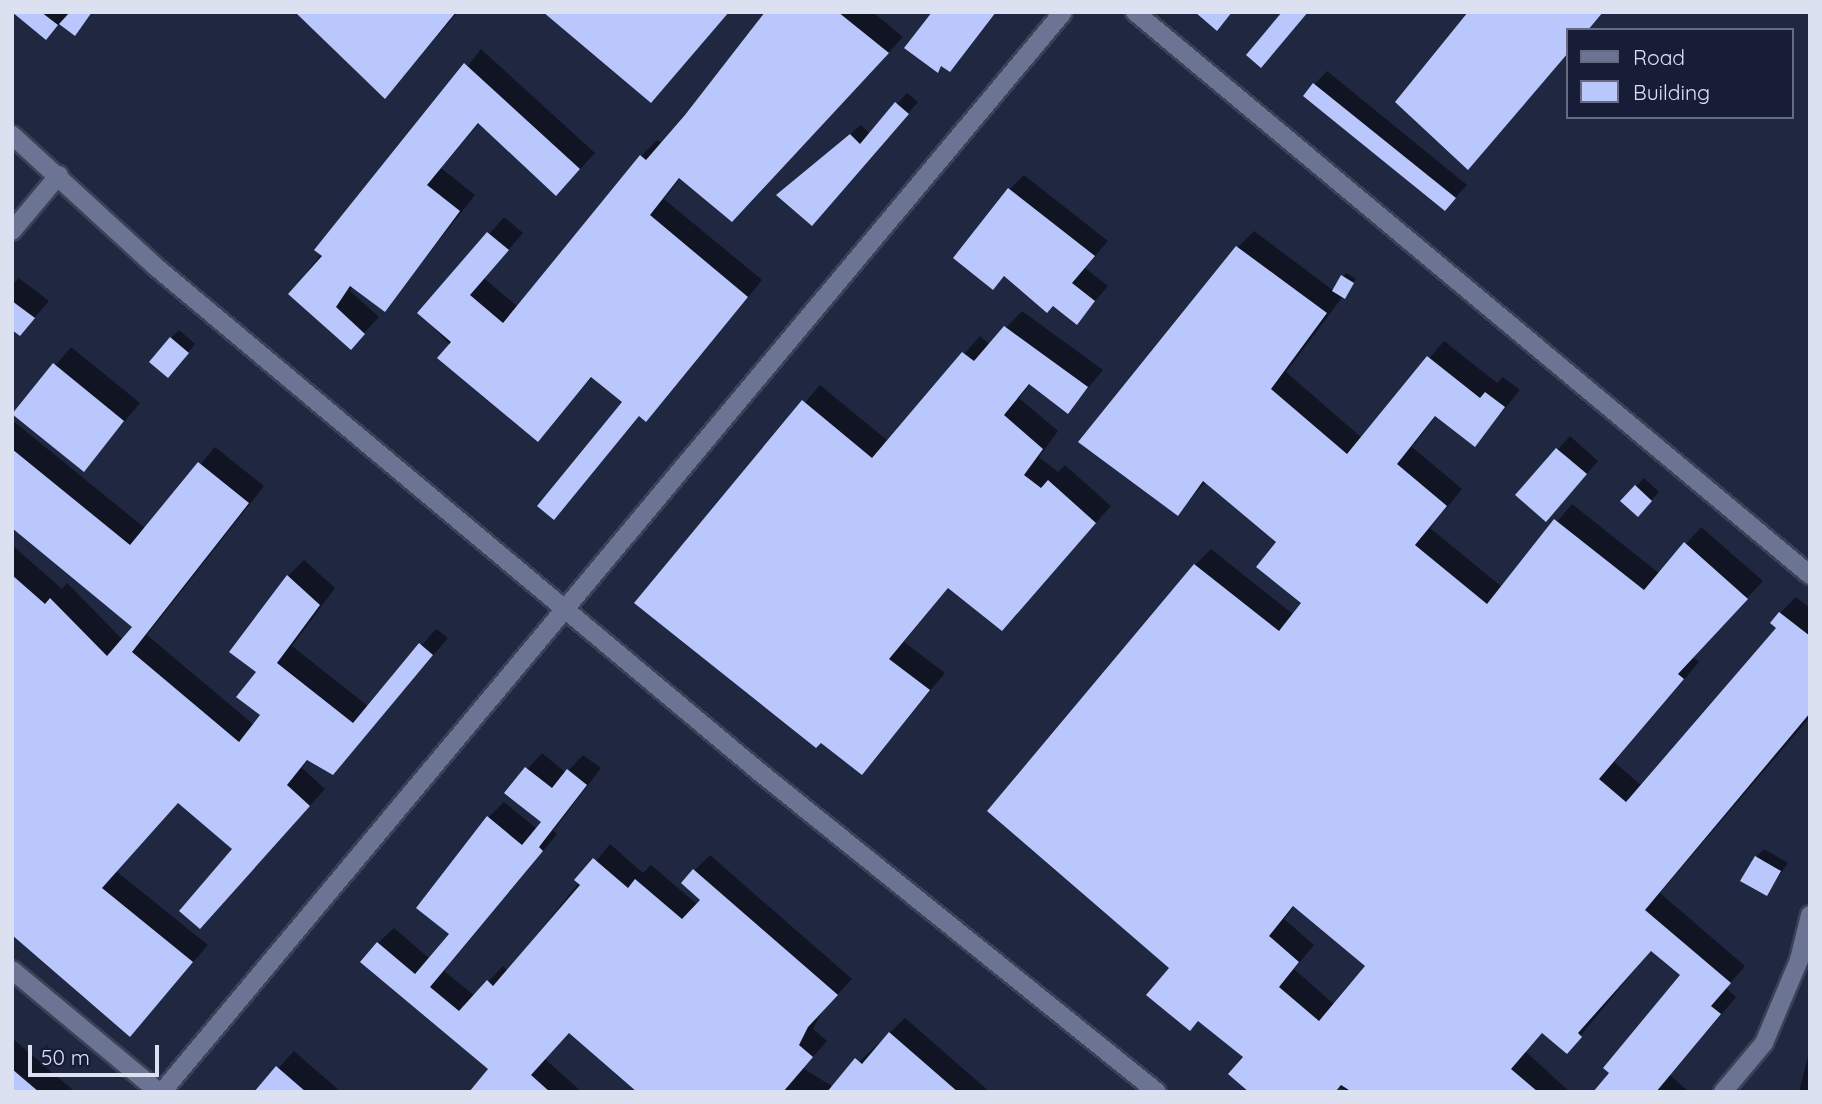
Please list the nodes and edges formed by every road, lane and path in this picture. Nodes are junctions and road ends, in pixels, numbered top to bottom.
1 (1063, 12) edge
2 (1135, 12) edge
3 (12, 135) edge
4 (59, 176) junction
5 (12, 231) edge
6 (1810, 575) edge
7 (568, 606) junction
8 (1810, 915) edge
9 (12, 970) edge
10 (161, 1092) edge
11 (1157, 1092) edge
12 (1723, 1092) edge

1 - 7 street
2 - 6 street
3 - 4 street
4 - 5 street
4 - 7 street
7 - 10 street
7 - 11 street
8 - 12 street
9 - 10 street

